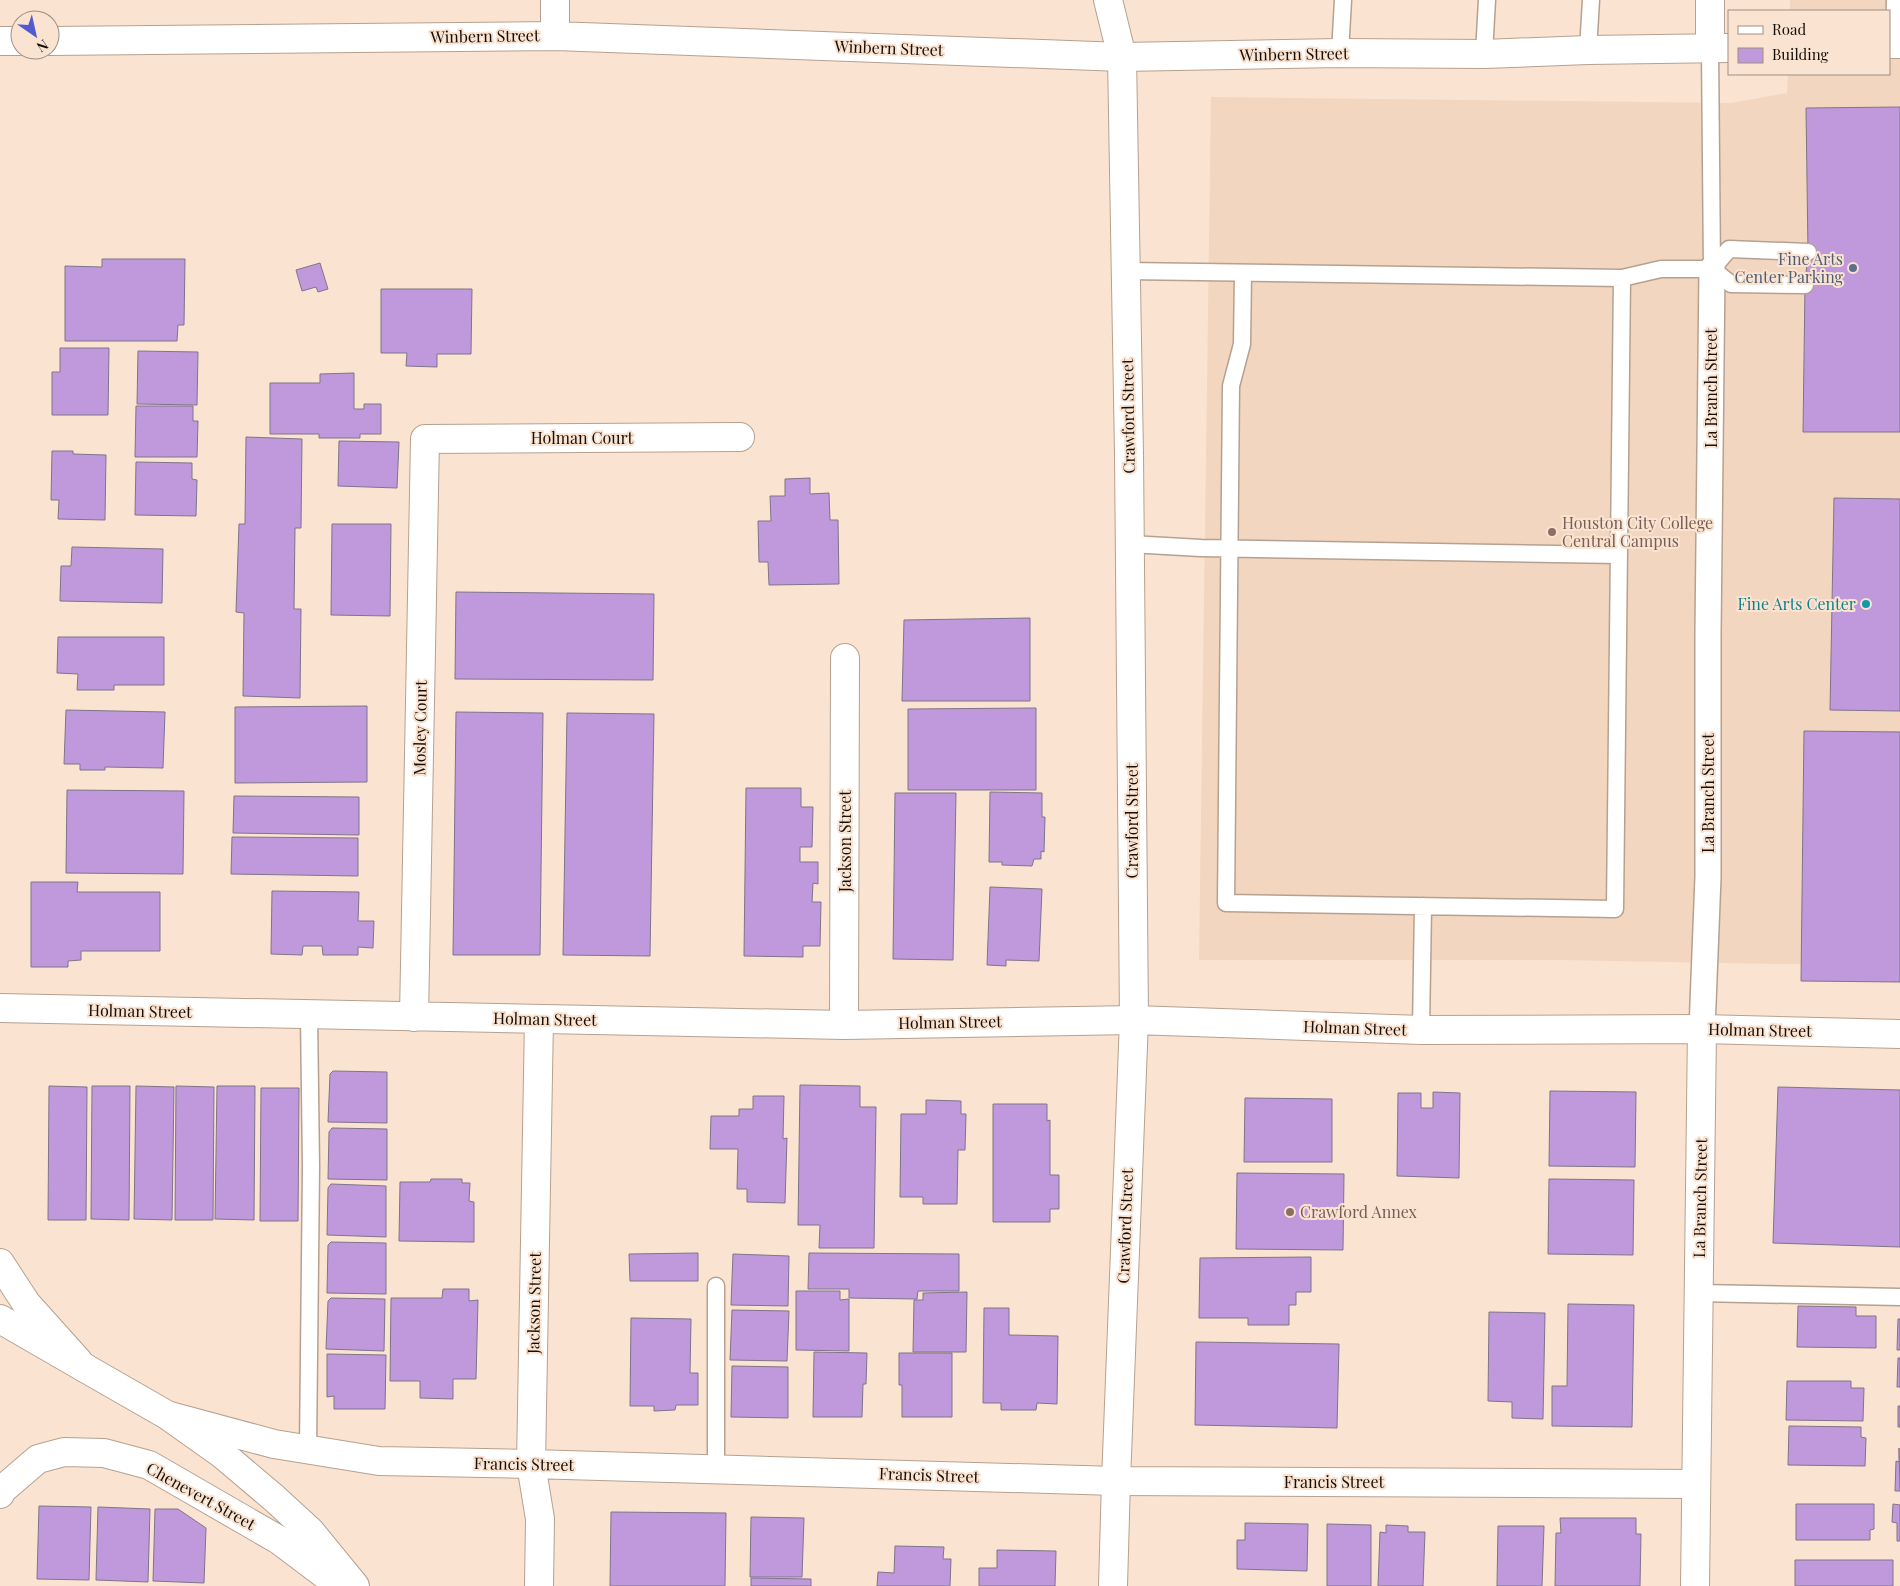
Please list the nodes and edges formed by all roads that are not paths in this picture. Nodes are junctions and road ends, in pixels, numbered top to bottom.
1 (555, 0) edge
2 (1108, 0) edge
3 (1343, 0) edge
4 (1487, 0) edge
5 (1591, 0) edge
6 (1710, 0) edge
7 (1894, 0) edge
8 (555, 36) junction
9 (60, 40) edge
10 (1894, 44) edge
11 (1719, 48) edge
12 (1588, 50) junction
13 (1340, 53) junction
14 (1484, 54) junction
15 (1122, 56) junction
16 (1808, 252) dead end
17 (1712, 270) junction
18 (1126, 271) junction
19 (1243, 274) junction
20 (1622, 278) junction
21 (1805, 285) dead end
22 (740, 437) dead end
23 (425, 439) joint
24 (1130, 544) junction
25 (1229, 548) junction
26 (1619, 554) junction
27 (845, 658) dead end
28 (1422, 906) junction
29 (0, 1008) edge
30 (309, 1014) junction
31 (414, 1016) junction
32 (539, 1019) junction
33 (1134, 1020) junction
34 (844, 1025) junction
35 (1702, 1029) junction
36 (1421, 1030) junction
37 (1900, 1034) edge
38 (0, 1263) edge
39 (716, 1286) dead end
40 (1698, 1293) junction
41 (1900, 1297) edge
42 (0, 1319) edge
43 (84, 1368) junction
44 (167, 1415) junction
45 (308, 1449) junction
46 (531, 1464) junction
47 (716, 1469) junction
48 (1116, 1481) junction
49 (1696, 1484) junction
50 (0, 1494) edge
51 (340, 1586) edge
52 (355, 1586) edge
53 (539, 1586) edge
54 (1114, 1586) edge
55 (1695, 1586) edge

1 - 8 main road
2 - 15 main road, Crawford Street
3 - 13 lane
4 - 14 lane
5 - 12 lane
6 - 11 main road, La Branch Street
7 - 10 lane
8 - 9 main road, Winbern Street
8 - 15 main road, Winbern Street
11 - 12 main road, Winbern Street
11 - 17 lane, La Branch Street
12 - 14 main road, Winbern Street
13 - 14 main road, Winbern Street
13 - 15 main road, Winbern Street
15 - 18 main road, Crawford Street
16 - 17 lane
17 - 20 lane
17 - 21 lane
17 - 35 street, La Branch Street
18 - 19 lane
18 - 24 main road, Crawford Street
19 - 20 lane
19 - 25 lane
20 - 26 lane
22 - 23 main road, Holman Court
23 - 31 main road, Mosley Court
24 - 25 lane
24 - 33 main road, Crawford Street
25 - 26 lane
25 - 28 lane
26 - 28 lane
27 - 34 main road, Jackson Street
28 - 36 lane
29 - 30 main road, Holman Street
30 - 31 main road, Holman Street
30 - 45 lane
31 - 32 main road, Holman Street
32 - 34 main road, Holman Street
32 - 46 main road, Jackson Street
33 - 34 main road, Holman Street
33 - 36 main road, Holman Street
33 - 48 main road, Crawford Street
35 - 36 main road, Holman Street
35 - 37 main road, Holman Street
35 - 40 main road, La Branch Street
38 - 43 main road
39 - 47 lane
40 - 41 lane
40 - 49 main road, La Branch Street
42 - 43 main road
43 - 44 main road
44 - 45 main road, Francis Street
44 - 52 main road
45 - 46 main road, Francis Street
46 - 47 main road, Francis Street
46 - 53 main road, Jackson Street
47 - 48 main road, Francis Street
48 - 49 main road, Francis Street
48 - 54 main road, Crawford Street
49 - 55 main road, La Branch Street
50 - 51 main road, Chenevert Street

